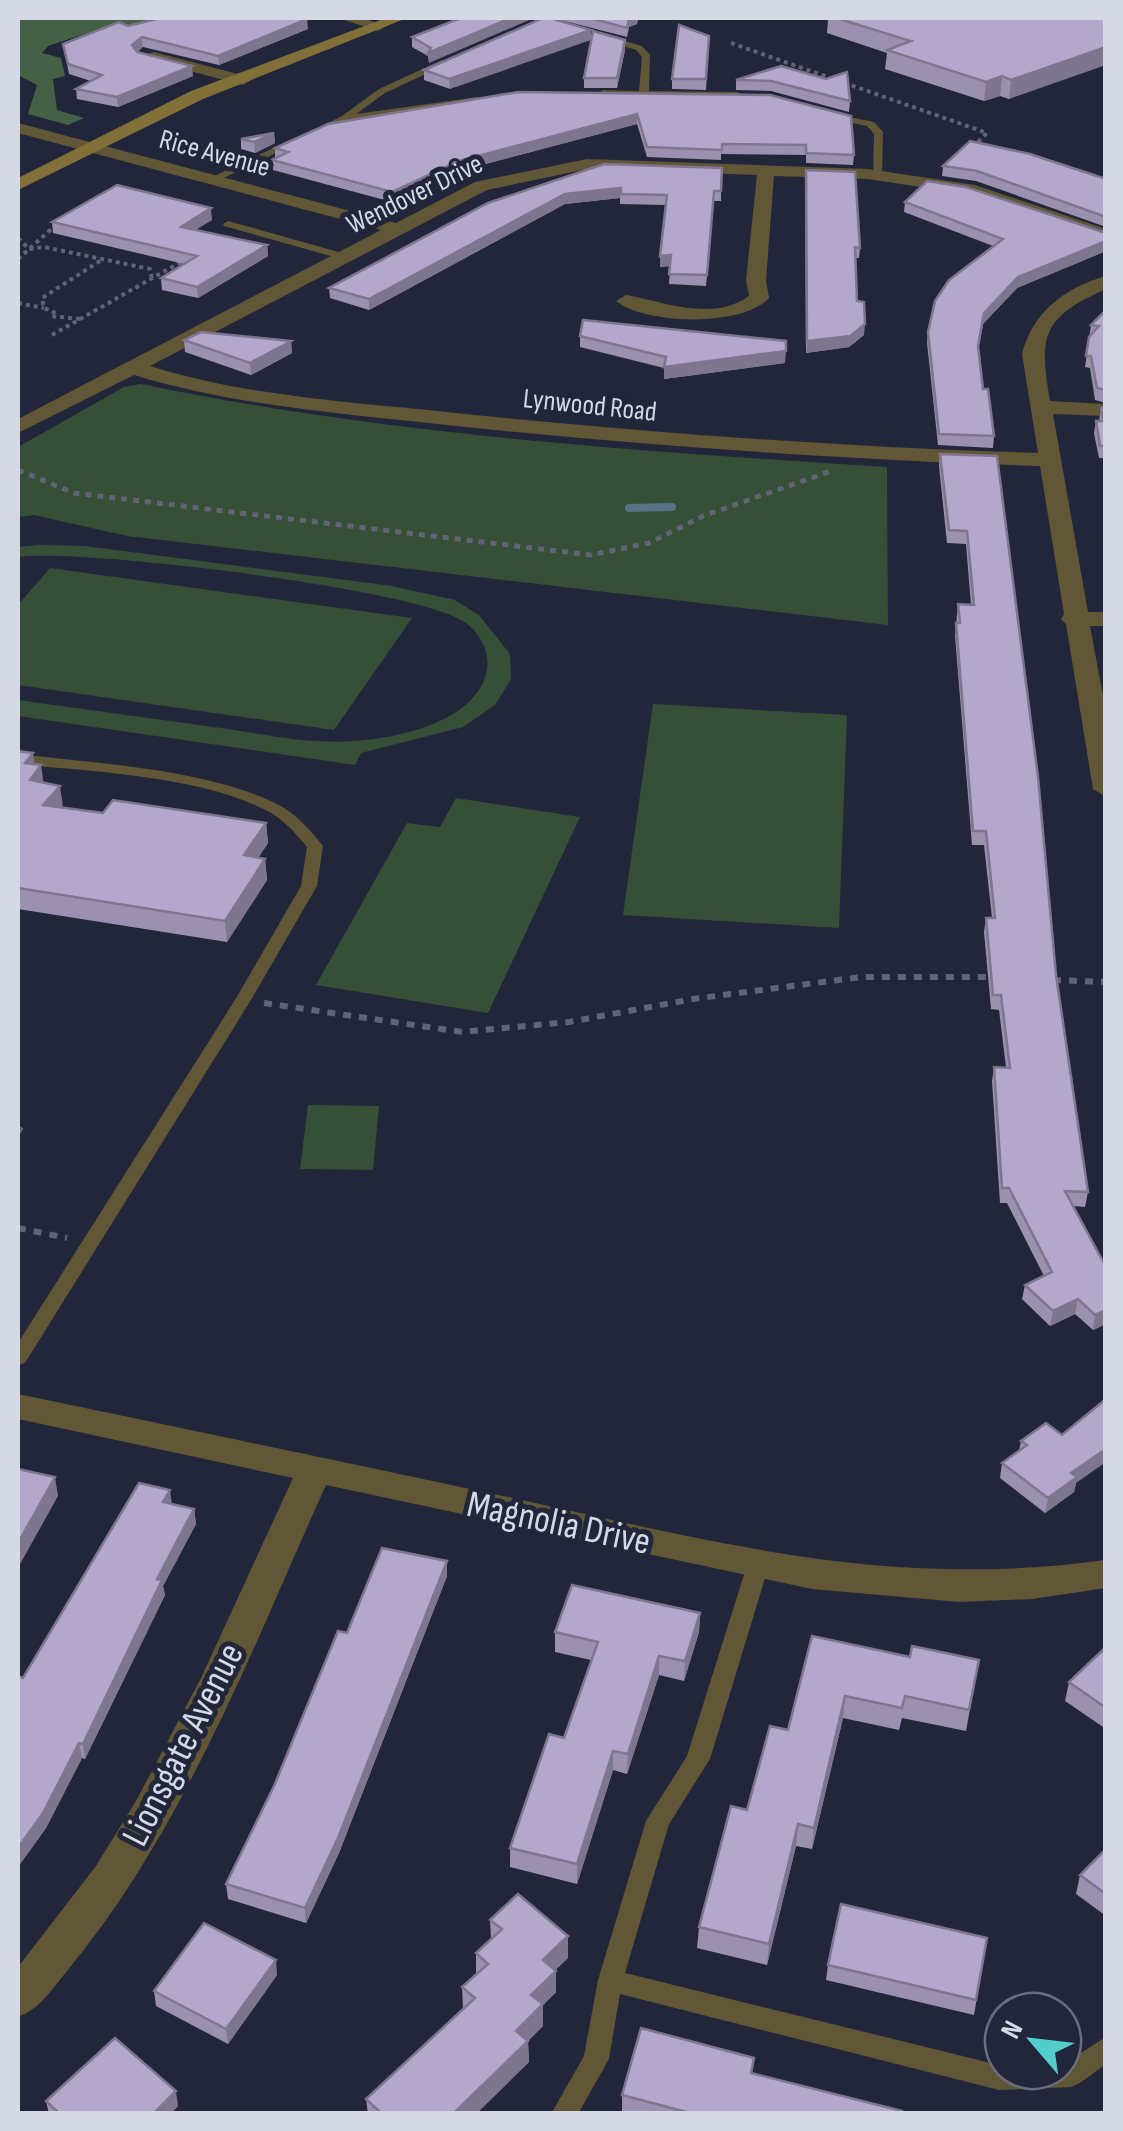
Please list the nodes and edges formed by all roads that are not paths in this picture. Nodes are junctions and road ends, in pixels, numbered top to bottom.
1 (346, 18) edge
2 (398, 18) edge
3 (378, 26) junction
4 (601, 36) edge
5 (145, 55) edge
6 (460, 55) edge
7 (243, 80) junction
8 (392, 87) junction
9 (592, 93) edge
10 (644, 94) junction
11 (753, 96) edge
12 (496, 97) edge
13 (441, 105) junction
14 (820, 114) edge
15 (344, 119) junction
16 (18, 128) edge
17 (90, 146) junction
18 (114, 153) junction
19 (766, 171) junction
20 (878, 174) junction
21 (210, 180) junction
22 (18, 185) edge
23 (18, 201) edge
24 (228, 224) dead end
25 (397, 230) junction
26 (1106, 236) edge
27 (345, 257) junction
28 (1106, 282) edge
29 (626, 301) dead end
30 (131, 367) junction
31 (1044, 407) junction
32 (1106, 410) edge
33 (18, 427) edge
34 (1048, 460) junction
35 (1074, 618) junction
36 (1106, 620) edge
37 (18, 759) edge
38 (1106, 789) edge
39 (18, 1358) edge
40 (18, 1407) edge
41 (316, 1470) junction
42 (758, 1566) junction
43 (1106, 1574) edge
44 (610, 1980) junction
45 (18, 1998) edge
46 (1106, 2048) edge
47 (564, 2114) edge

1 - 3 street
2 - 3 main road
3 - 7 main road
4 - 10 lane
5 - 7 street
6 - 8 lane
7 - 17 main road
7 - 18 main road
8 - 13 lane
8 - 15 lane
9 - 10 lane
10 - 11 lane
12 - 13 lane
13 - 15 lane
14 - 20 lane
15 - 21 lane
16 - 17 street, Rice Avenue
17 - 18 street, Rice Avenue
17 - 22 main road
18 - 21 street, Rice Avenue
18 - 23 main road
19 - 20 street, Wendover Drive
19 - 25 street, Wendover Drive
19 - 29 street
20 - 26 street, Wendover Drive
21 - 25 street, Rice Avenue
24 - 27 lane
25 - 27 street, Wendover Drive
27 - 30 street, Wendover Drive
28 - 31 street
30 - 33 street, Wendover Drive
30 - 34 street, Lynwood Road
31 - 32 street
31 - 34 street
34 - 35 street
35 - 36 street
35 - 38 street
37 - 39 lane
40 - 41 street, Magnolia Drive
41 - 42 street, Magnolia Drive
41 - 45 street, Lionsgate Avenue
42 - 43 street, Magnolia Drive
42 - 44 lane
44 - 46 lane
44 - 47 lane

